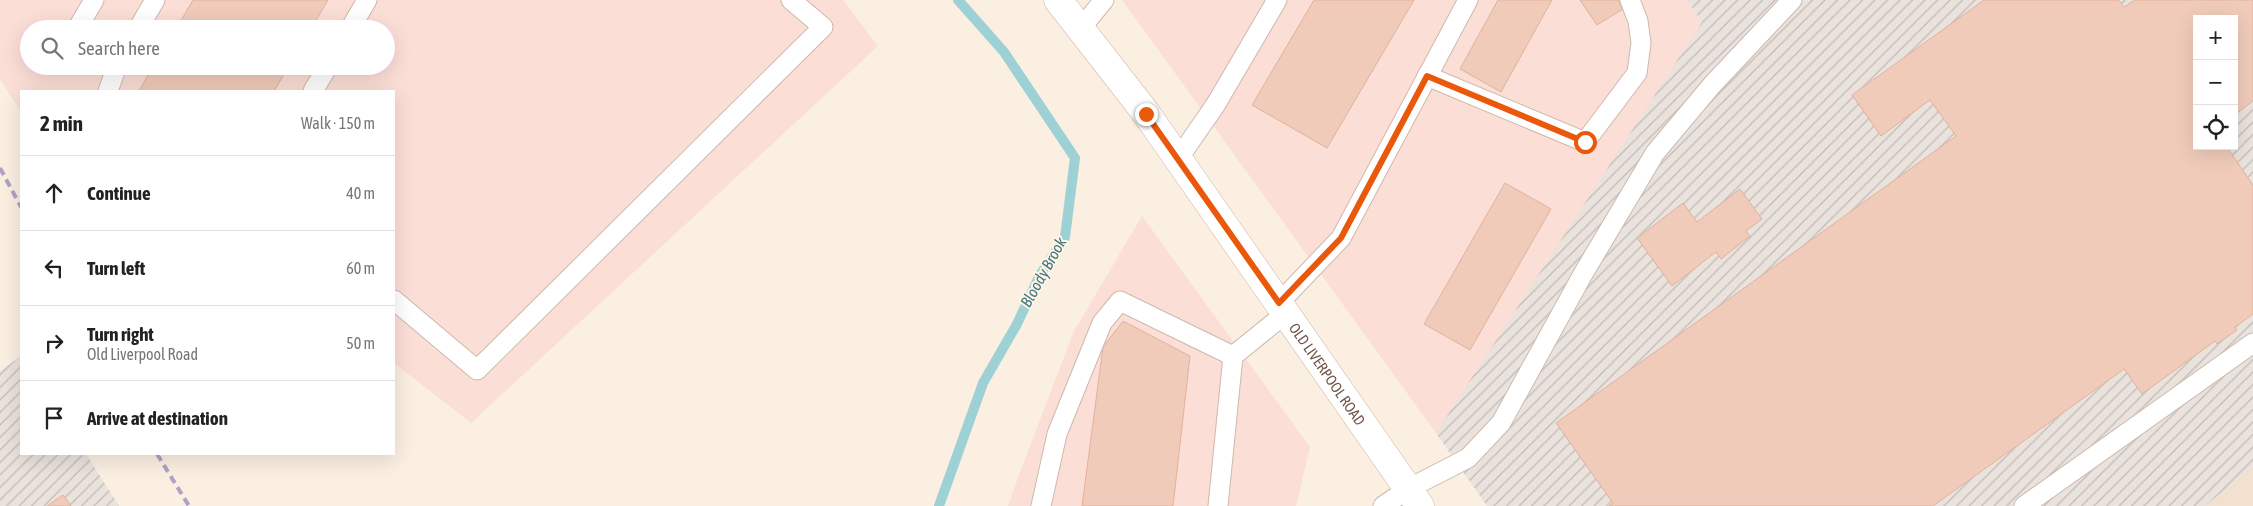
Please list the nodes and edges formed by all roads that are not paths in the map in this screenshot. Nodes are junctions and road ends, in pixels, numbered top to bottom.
1 (94, 0) edge
2 (155, 0) edge
3 (367, 0) edge
4 (791, 0) edge
5 (1058, 0) edge
6 (1104, 0) edge
7 (1277, 0) edge
8 (1468, 0) edge
9 (1630, 0) edge
10 (1792, 0) edge
11 (82, 20) edge
12 (143, 20) edge
13 (355, 20) edge
14 (1081, 28) junction
15 (114, 75) edge
16 (322, 75) edge
17 (1427, 76) junction
18 (108, 90) edge
19 (313, 90) edge
20 (1178, 159) junction
21 (395, 301) edge
22 (1282, 308) junction
23 (2253, 343) edge
24 (1233, 356) junction
25 (1414, 498) edge
26 (1041, 506) edge
27 (1218, 506) edge
28 (1383, 506) edge
29 (2024, 506) edge

1 - 11 lane
2 - 12 lane
3 - 13 lane
4 - 21 lane
5 - 14 main road, OLD LIVERPOOL ROAD
6 - 14 lane
7 - 20 lane
8 - 17 lane
9 - 17 lane
10 - 25 lane
14 - 20 main road, OLD LIVERPOOL ROAD
15 - 18 lane
16 - 19 lane
17 - 22 lane
20 - 22 main road, OLD LIVERPOOL ROAD
22 - 24 lane
22 - 25 main road, OLD LIVERPOOL ROAD
23 - 29 lane
24 - 26 lane
24 - 27 lane
25 - 28 lane

